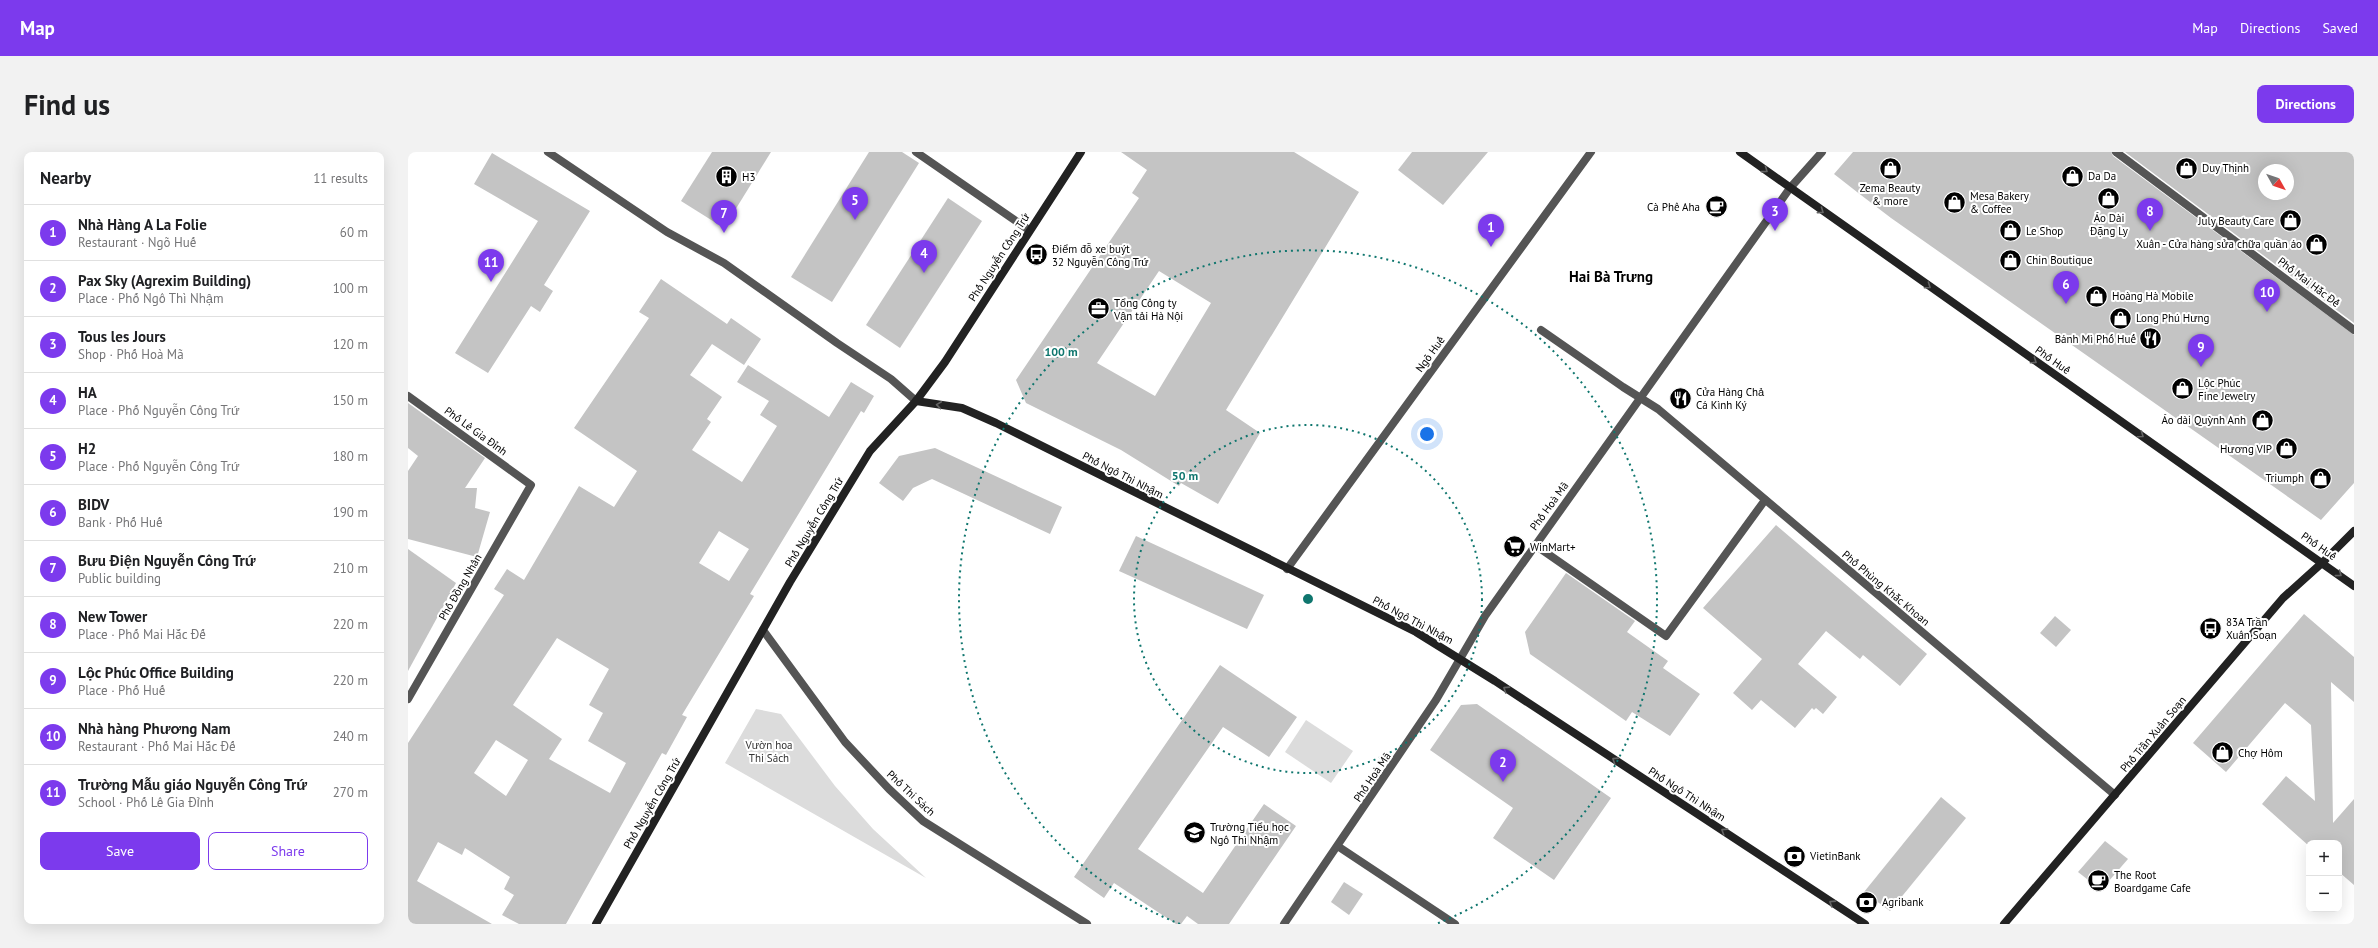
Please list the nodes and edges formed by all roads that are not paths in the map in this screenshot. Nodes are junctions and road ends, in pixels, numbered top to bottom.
1 (548, 152) edge
2 (916, 152) edge
3 (1081, 152) edge
4 (1591, 152) edge
5 (1740, 152) edge
6 (1822, 152) edge
7 (2116, 152) edge
8 (1790, 188) junction
9 (1029, 230) junction
10 (1541, 330) dead end
11 (2354, 330) edge
12 (408, 396) edge
13 (1641, 398) junction
14 (916, 401) junction
15 (531, 485) joint
16 (1765, 500) junction
17 (2354, 531) edge
18 (1534, 545) junction
19 (2323, 562) junction
20 (1287, 569) junction
21 (2354, 586) edge
22 (763, 630) junction
23 (1460, 659) junction
24 (408, 699) edge
25 (2115, 795) junction
26 (1339, 846) junction
27 (596, 924) edge
28 (1087, 924) edge
29 (1284, 924) edge
30 (1454, 924) edge
31 (1865, 924) edge
32 (2004, 924) edge

1 - 14 street
2 - 9 street
3 - 9 street, Phố Nguyễn Công Trứ
4 - 20 street, Ngõ Huế
5 -> 8 street, Phố Huế
6 - 8 street, Phố Hoà Mã
7 - 11 street, Phố Mai Hắc Đế
8 - 13 street, Phố Hoà Mã
8 -> 19 street, Phố Huế
9 - 14 street, Phố Nguyễn Công Trứ
10 - 13 street, Phố Phùng Khắc Khoan
12 - 15 street, Phố Lê Gia Đỉnh
13 - 16 street, Phố Phùng Khắc Khoan
13 - 18 street, Phố Hoà Mã
20 -> 14 street, Phố Ngô Thì Nhậm
14 - 22 street, Phố Nguyễn Công Trứ
15 - 24 street, Phố Đồng Nhân
16 - 18 street
16 - 25 street, Phố Phùng Khắc Khoan
17 - 19 street, Phố Trần Xuân Soạn
18 - 23 street, Phố Hoà Mã
19 -> 21 street, Phố Huế
19 - 25 street, Phố Trần Xuân Soạn
20 - 23 street, Phố Ngô Thì Nhậm
22 - 27 street, Phố Nguyễn Công Trứ
22 - 28 street, Phố Thi Sách
23 - 26 street, Phố Hoà Mã
31 -> 23 street, Phố Ngô Thì Nhậm
25 - 32 street, Phố Trần Xuân Soạn
26 - 29 street, Phố Hoà Mã
26 - 30 street

